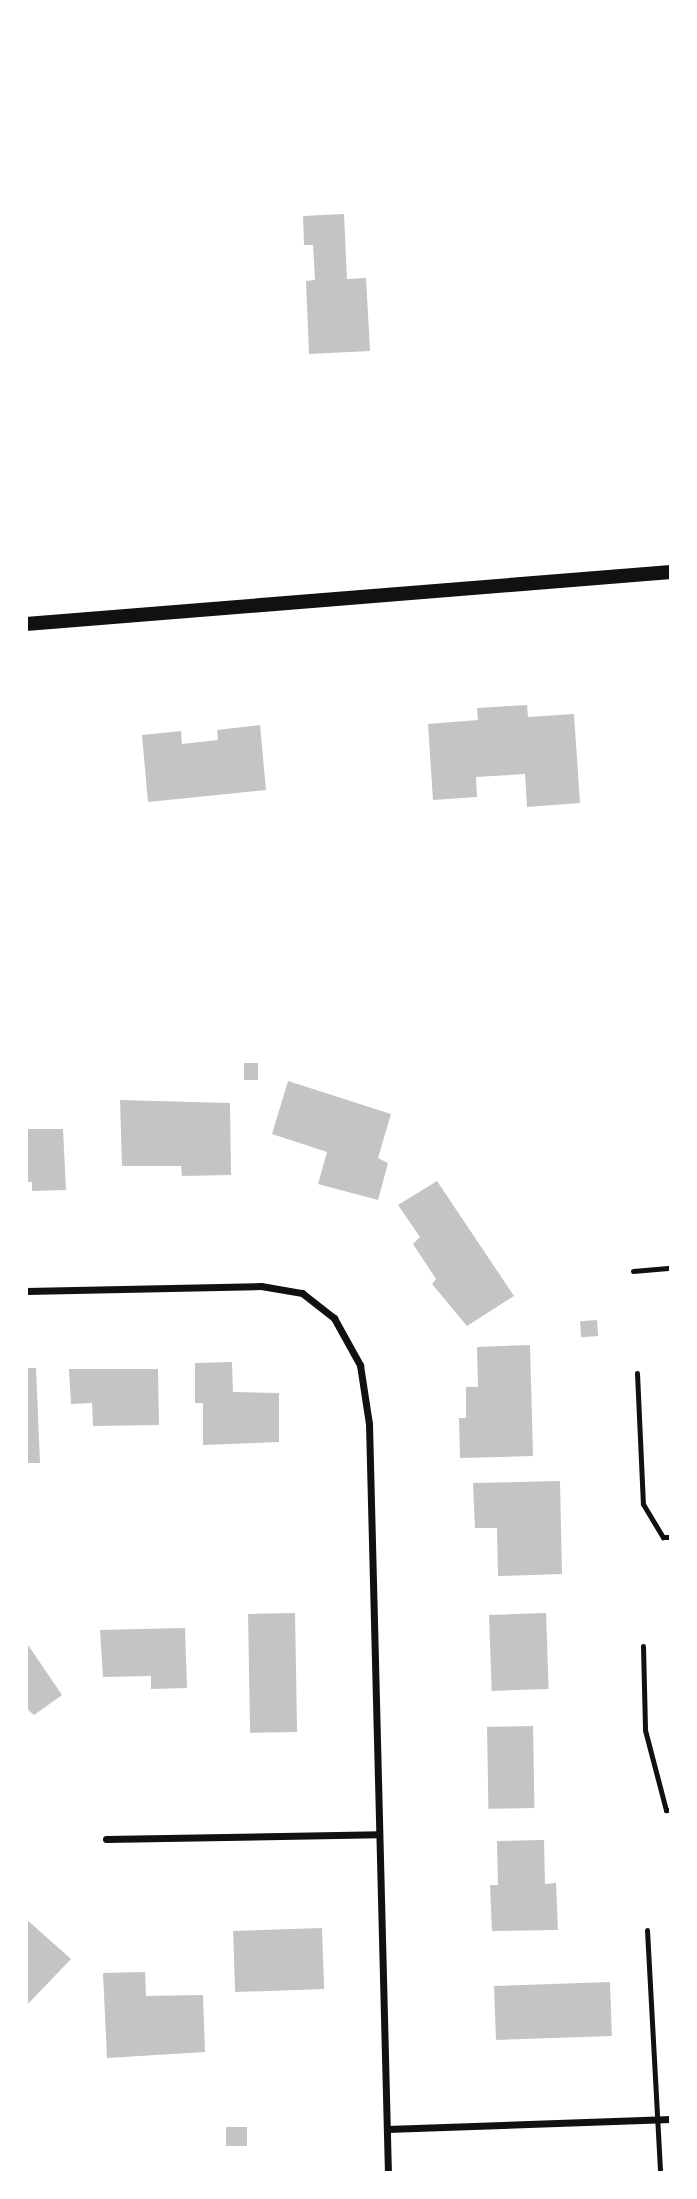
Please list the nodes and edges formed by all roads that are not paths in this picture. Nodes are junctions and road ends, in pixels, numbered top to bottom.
1 (671, 572) edge
2 (26, 624) edge
3 (671, 1268) edge
4 (633, 1270) dead end
5 (26, 1291) edge
6 (637, 1373) dead end
7 (671, 1537) edge
8 (643, 1646) dead end
9 (671, 1810) edge
10 (379, 1834) junction
11 (106, 1839) dead end
12 (647, 1930) dead end
13 (671, 2119) edge
14 (658, 2120) junction
15 (387, 2129) junction
16 (388, 2173) edge
17 (660, 2173) edge

1 - 2 main road
3 - 4 lane
5 - 10 street
6 - 7 lane
8 - 9 lane
10 - 11 street
10 - 15 street
12 - 14 lane
13 - 14 street
14 - 15 street
14 - 17 lane
15 - 16 street

